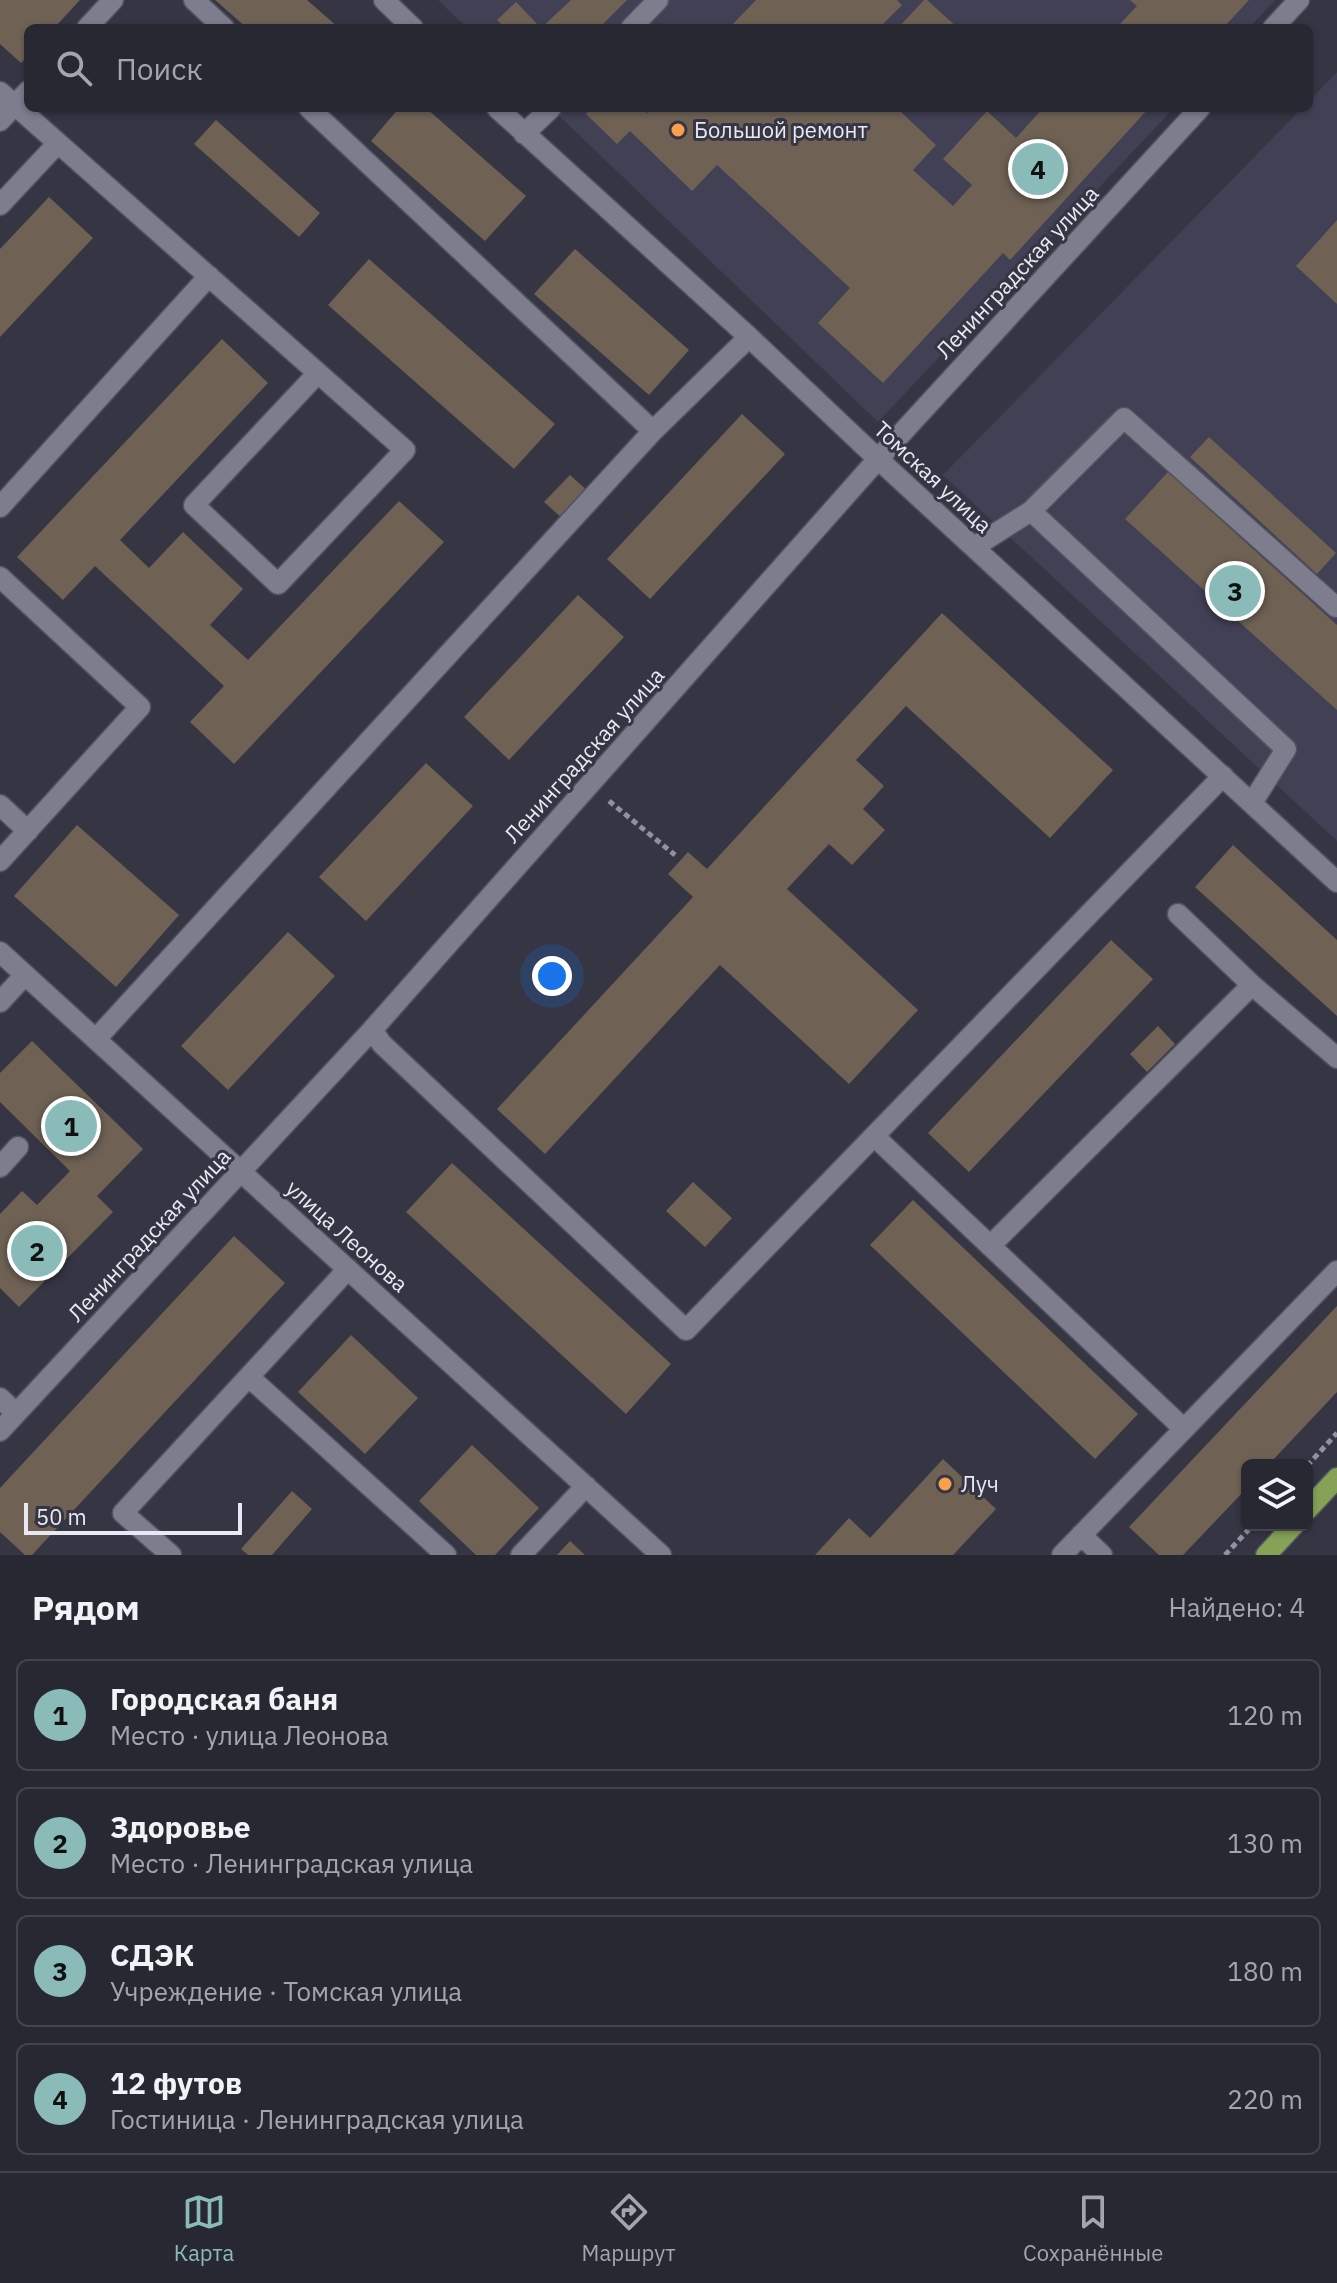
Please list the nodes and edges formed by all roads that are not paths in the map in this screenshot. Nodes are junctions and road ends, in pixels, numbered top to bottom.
1 (113, 0) edge
2 (194, 0) edge
3 (384, 0) edge
4 (658, 0) edge
5 (1299, 0) edge
6 (91, 24) edge
7 (220, 24) edge
8 (409, 24) edge
9 (635, 24) edge
10 (1277, 24) edge
11 (14, 96) edge
12 (29, 112) edge
13 (313, 112) edge
14 (501, 112) edge
15 (547, 112) edge
16 (1196, 112) edge
17 (0, 121) edge
18 (524, 134) junction
19 (58, 143) junction
20 (0, 205) edge
21 (209, 276) junction
22 (749, 337) junction
23 (318, 373) junction
24 (653, 431) junction
25 (878, 459) junction
26 (0, 507) edge
27 (1031, 511) junction
28 (974, 547) junction
29 (0, 577) edge
30 (1336, 607) edge
31 (1223, 776) junction
32 (1252, 803) junction
33 (0, 805) edge
34 (28, 831) junction
35 (0, 861) edge
36 (1337, 882) edge
37 (1178, 914) dead end
38 (0, 952) edge
39 (25, 975) junction
40 (1252, 985) junction
41 (0, 1002) edge
42 (372, 1030) junction
43 (96, 1039) junction
44 (1337, 1058) edge
45 (874, 1136) junction
46 (18, 1147) dead end
47 (0, 1167) edge
48 (240, 1172) junction
49 (990, 1246) junction
50 (348, 1269) junction
51 (1337, 1271) edge
52 (249, 1377) junction
53 (0, 1398) edge
54 (16, 1413) junction
55 (1184, 1429) junction
56 (0, 1431) edge
57 (1337, 1478) edge
58 (586, 1486) junction
59 (1313, 1504) edge
60 (1288, 1531) edge
61 (1081, 1535) junction
62 (171, 1555) edge
63 (446, 1555) edge
64 (521, 1555) edge
65 (661, 1555) edge
66 (1062, 1555) edge
67 (1102, 1555) edge
68 (1266, 1555) edge

1 - 6 street
2 - 7 street
3 - 8 street
4 - 9 street
5 - 10 street
11 - 17 street
12 - 19 street
13 - 24 street
14 - 18 street, Томская улица
15 - 18 street
16 - 25 street, Ленинградская улица
18 - 22 street, Томская улица
19 - 20 street
19 - 21 street
21 - 23 street
21 - 26 street
22 - 24 street
22 - 25 street, Томская улица
23 - 23 street
24 - 43 street
25 - 28 street, Томская улица
25 - 42 street, Ленинградская улица
27 - 28 street
27 - 30 street
27 - 32 street
28 - 31 street, Томская улица
29 - 34 street
31 - 32 street, Томская улица
31 - 45 street
32 - 36 street, Томская улица
33 - 34 street
34 - 35 street
37 - 40 street
38 - 39 street, улица Леонова
39 - 41 street
39 - 43 street, улица Леонова
40 - 44 street
40 - 49 street
42 - 45 street
42 - 48 street, Ленинградская улица
43 - 48 street, улица Леонова
45 - 49 street
46 - 47 street
48 - 50 street, улица Леонова
48 - 54 street, Ленинградская улица
49 - 55 street
50 - 52 street
50 - 58 street, улица Леонова
51 - 55 street
52 - 62 street
52 - 63 street
53 - 54 street
54 - 56 street, Ленинградская улица
55 - 61 street
57 - 59 main road
58 - 64 street
58 - 65 street, улица Леонова
60 - 68 main road
61 - 66 street
61 - 67 street

